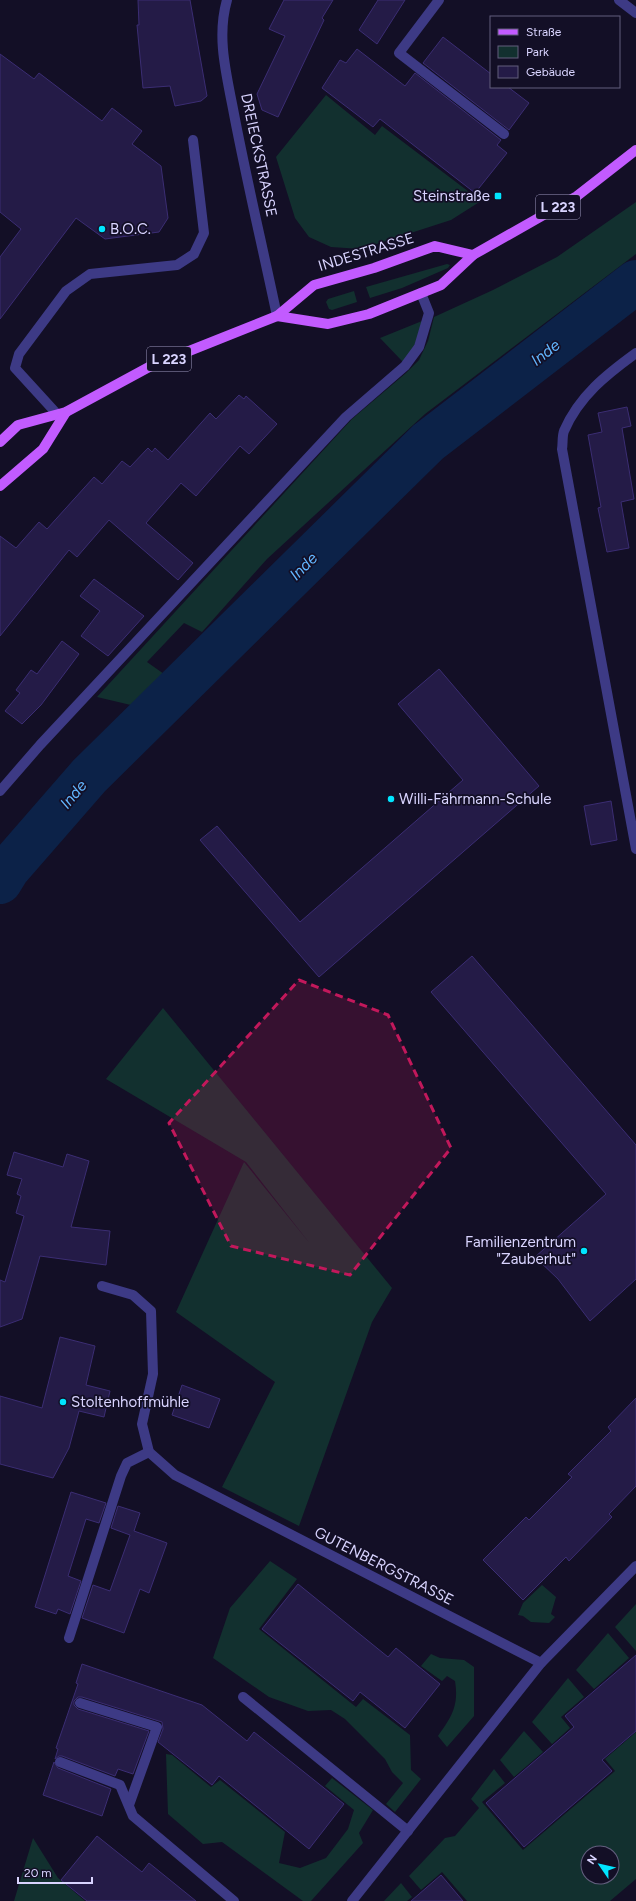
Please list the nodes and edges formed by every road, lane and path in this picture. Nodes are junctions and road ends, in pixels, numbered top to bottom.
1 (226, 0) edge
2 (439, 0) edge
3 (619, 0) edge
4 (636, 13) edge
5 (504, 134) dead end
6 (194, 140) dead end
7 (636, 150) edge
8 (473, 255) junction
9 (421, 293) junction
10 (277, 316) junction
11 (636, 353) edge
12 (61, 413) junction
13 (0, 442) edge
14 (0, 486) edge
15 (0, 791) edge
16 (636, 849) edge
17 (102, 1286) dead end
18 (149, 1452) junction
19 (636, 1566) edge
20 (69, 1638) dead end
21 (541, 1664) junction
22 (243, 1697) dead end
23 (80, 1703) dead end
24 (60, 1762) dead end
25 (129, 1805) junction
26 (408, 1831) junction
27 (234, 1901) edge
28 (352, 1901) edge

1 - 10 street, DREIECKSTRASSE
2 - 5 street
3 - 4 street
6 - 12 street
7 - 8 main road, L 223
8 - 9 main road, L 223
8 - 10 main road, INDESTRASSE / L 223
9 - 10 main road, L 223
9 - 15 street
10 - 12 main road, L 223
11 - 16 street
12 - 13 main road, L 223
12 - 14 main road, L 223
17 - 18 street
18 - 20 street
18 - 21 street, GUTENBERGSTRASSE
19 - 21 street
21 - 26 street
22 - 26 street
23 - 25 street
24 - 25 street
25 - 27 street
26 - 28 street

